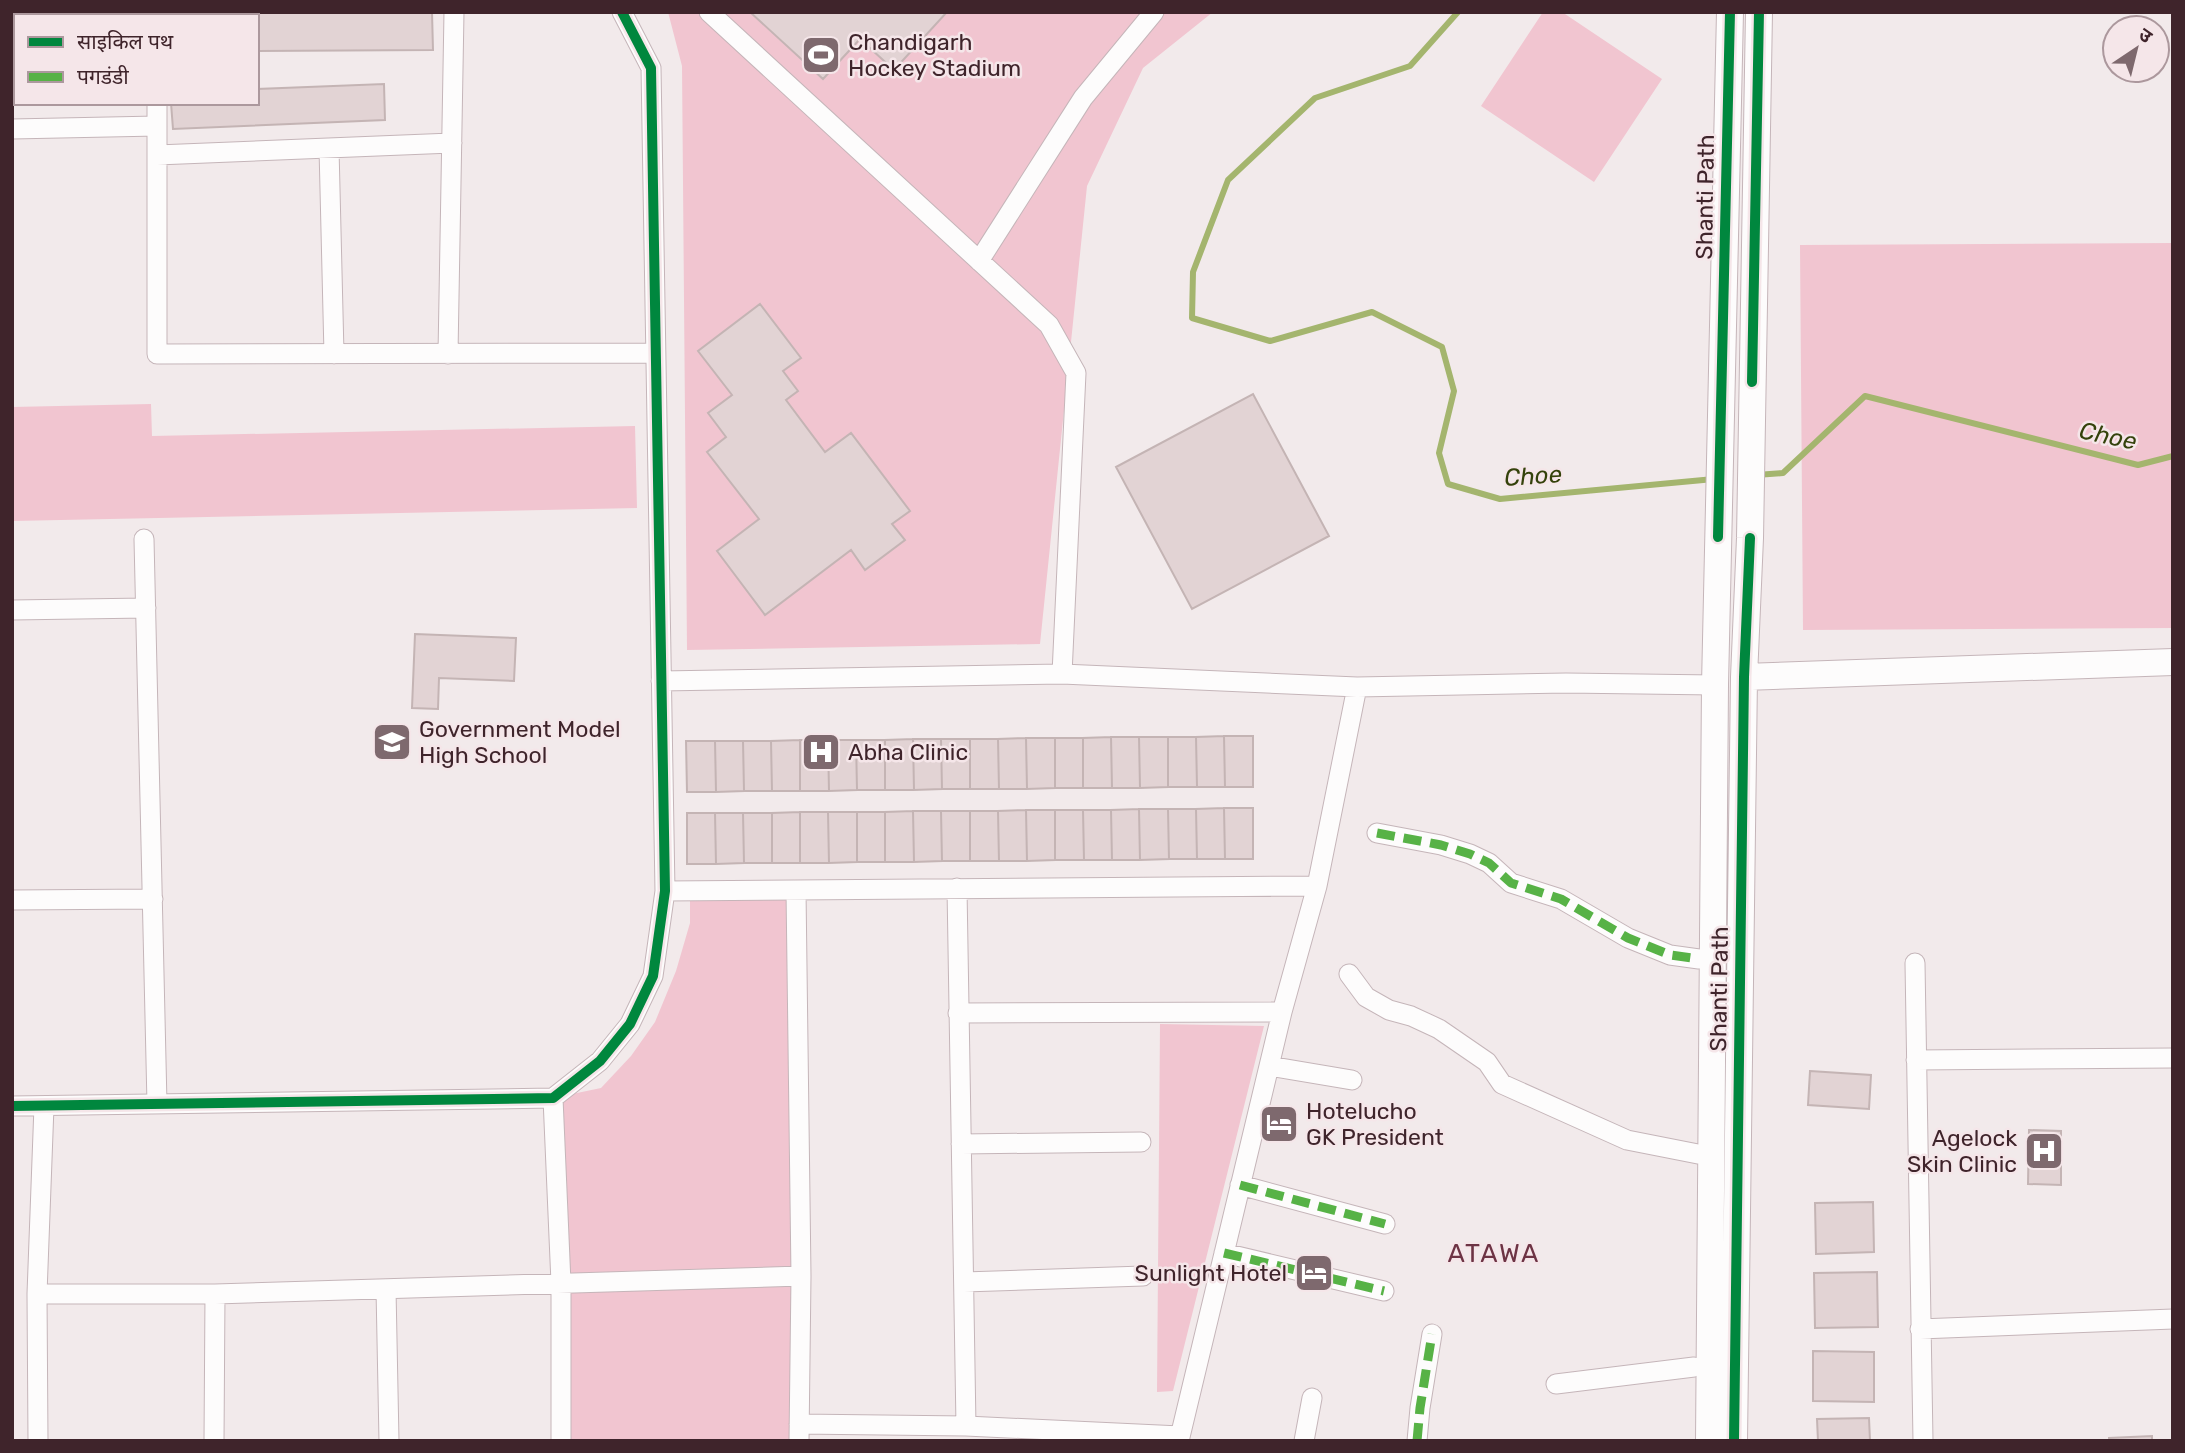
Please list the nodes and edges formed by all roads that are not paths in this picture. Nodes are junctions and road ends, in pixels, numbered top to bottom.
1 (454, 12) edge
2 (622, 12) edge
3 (709, 12) edge
4 (1154, 12) edge
5 (1730, 12) edge
6 (1759, 12) edge
7 (157, 105) edge
8 (157, 126) junction
9 (12, 129) edge
10 (452, 143) junction
11 (330, 148) junction
12 (157, 155) junction
13 (979, 261) junction
14 (655, 353) junction
15 (334, 354) junction
16 (448, 354) junction
17 (144, 539) dead end
18 (146, 608) junction
19 (12, 610) edge
20 (2173, 662) edge
21 (1062, 674) junction
22 (1744, 677) junction
23 (661, 681) junction
24 (1715, 684) junction
25 (1357, 687) junction
26 (1377, 833) dead end
27 (1317, 886) junction
28 (957, 888) junction
29 (796, 890) junction
30 (665, 891) junction
31 (153, 899) junction
32 (12, 900) edge
33 (1699, 959) dead end
34 (1915, 963) dead end
35 (1349, 974) dead end
36 (1282, 1012) junction
37 (958, 1013) junction
38 (2173, 1058) edge
39 (1916, 1060) junction
40 (1269, 1066) junction
41 (1352, 1080) dead end
42 (553, 1098) junction
43 (158, 1104) junction
44 (12, 1106) edge
45 (44, 1106) junction
46 (1141, 1142) dead end
47 (961, 1144) junction
48 (1698, 1154) dead end
49 (1240, 1185) junction
50 (1385, 1224) dead end
51 (1224, 1253) junction
52 (801, 1276) junction
53 (1143, 1276) dead end
54 (964, 1282) junction
55 (561, 1283) junction
56 (386, 1289) junction
57 (1384, 1291) dead end
58 (37, 1294) junction
59 (215, 1294) junction
60 (2173, 1319) edge
61 (1920, 1329) junction
62 (1432, 1334) dead end
63 (1695, 1367) dead end
64 (1556, 1384) dead end
65 (1311, 1398) dead end
66 (966, 1426) junction
67 (799, 1432) edge
68 (1179, 1438) edge
69 (37, 1441) edge
70 (214, 1441) edge
71 (389, 1441) edge
72 (561, 1441) edge
73 (1304, 1441) edge
74 (1417, 1441) edge
75 (1709, 1441) edge
76 (1734, 1441) edge
77 (1923, 1441) edge

1 - 10 street
2 - 14 street
3 - 13 street
4 - 13 street
5 - 24 main road, Shanti Path
6 - 22 main road, Shanti Path
7 - 8 street
8 - 9 street
8 - 12 street
10 - 11 street
10 - 16 street
11 - 12 street
11 - 15 street
12 - 15 street
13 - 21 street
14 - 16 street
14 - 23 street
15 - 16 street
17 - 18 street
18 - 19 street
18 - 31 street
20 - 22 main road
21 - 23 street
21 - 25 street
22 - 76 main road, Shanti Path
23 - 30 street
24 - 25 street
24 - 75 main road, Shanti Path
25 - 27 street
26 - 33 street
27 - 28 street
27 - 36 street
28 - 29 street
28 - 37 street
29 - 30 street
29 - 52 street
30 - 42 street
31 - 32 street
31 - 43 street
34 - 39 street
35 - 48 street
36 - 37 street
36 - 40 street
37 - 47 street
38 - 39 street
39 - 61 street
40 - 41 street
40 - 49 street
42 - 43 street
42 - 55 street
43 - 45 street
44 - 45 street
45 - 58 street
46 - 47 street
47 - 54 street
49 - 50 street
49 - 51 street
51 - 57 street
51 - 68 street
52 - 55 street
52 - 67 street
53 - 54 street
54 - 66 street
55 - 56 street
55 - 72 street
56 - 59 street
56 - 71 street
58 - 59 street
58 - 69 street
59 - 70 street
60 - 61 street
61 - 77 street
62 - 74 street
63 - 64 street
65 - 73 street
66 - 67 street
66 - 68 street

